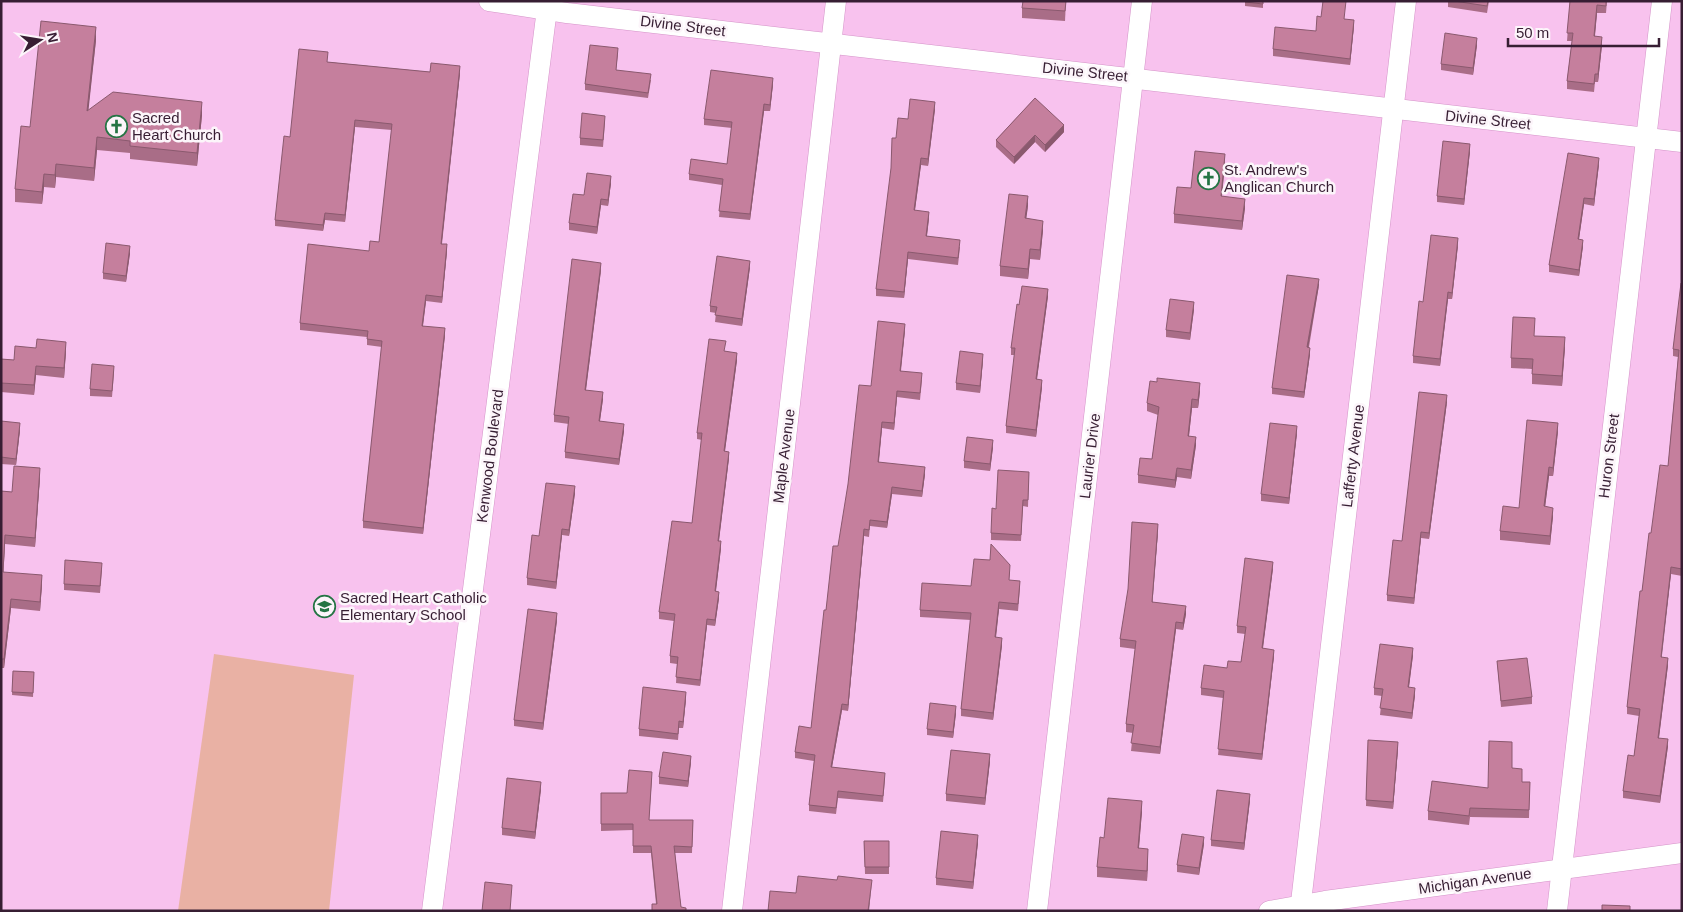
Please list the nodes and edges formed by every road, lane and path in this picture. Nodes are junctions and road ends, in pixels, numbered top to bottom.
1 (489, 1) edge
2 (836, 1) edge
3 (1142, 1) edge
4 (1406, 1) edge
5 (1662, 1) edge
6 (548, 5) edge
7 (831, 43) junction
8 (1133, 78) junction
9 (1393, 110) junction
10 (1646, 138) junction
11 (1682, 142) edge
12 (1682, 853) edge
13 (1561, 870) junction
14 (1301, 908) edge
15 (432, 911) edge
16 (732, 911) edge
17 (1037, 911) edge
18 (1268, 911) edge
19 (1557, 911) edge

1 - 6 street, Divine Street
2 - 7 street, Maple Avenue
3 - 8 street, Laurier Drive
4 - 9 street, Lafferty Avenue
5 - 10 street, Huron Street
6 - 7 street, Divine Street
6 - 15 street, Kenwood Boulevard
7 - 8 street, Divine Street
7 - 16 street, Maple Avenue
8 - 9 street, Divine Street
8 - 17 street, Laurier Drive
9 - 10 street, Divine Street
9 - 14 street, Lafferty Avenue
10 - 11 street, Divine Street
10 - 13 street, Huron Street
12 - 13 street, Michigan Avenue
13 - 14 street, Michigan Avenue
13 - 19 street, Huron Street
14 - 18 street, Michigan Avenue

